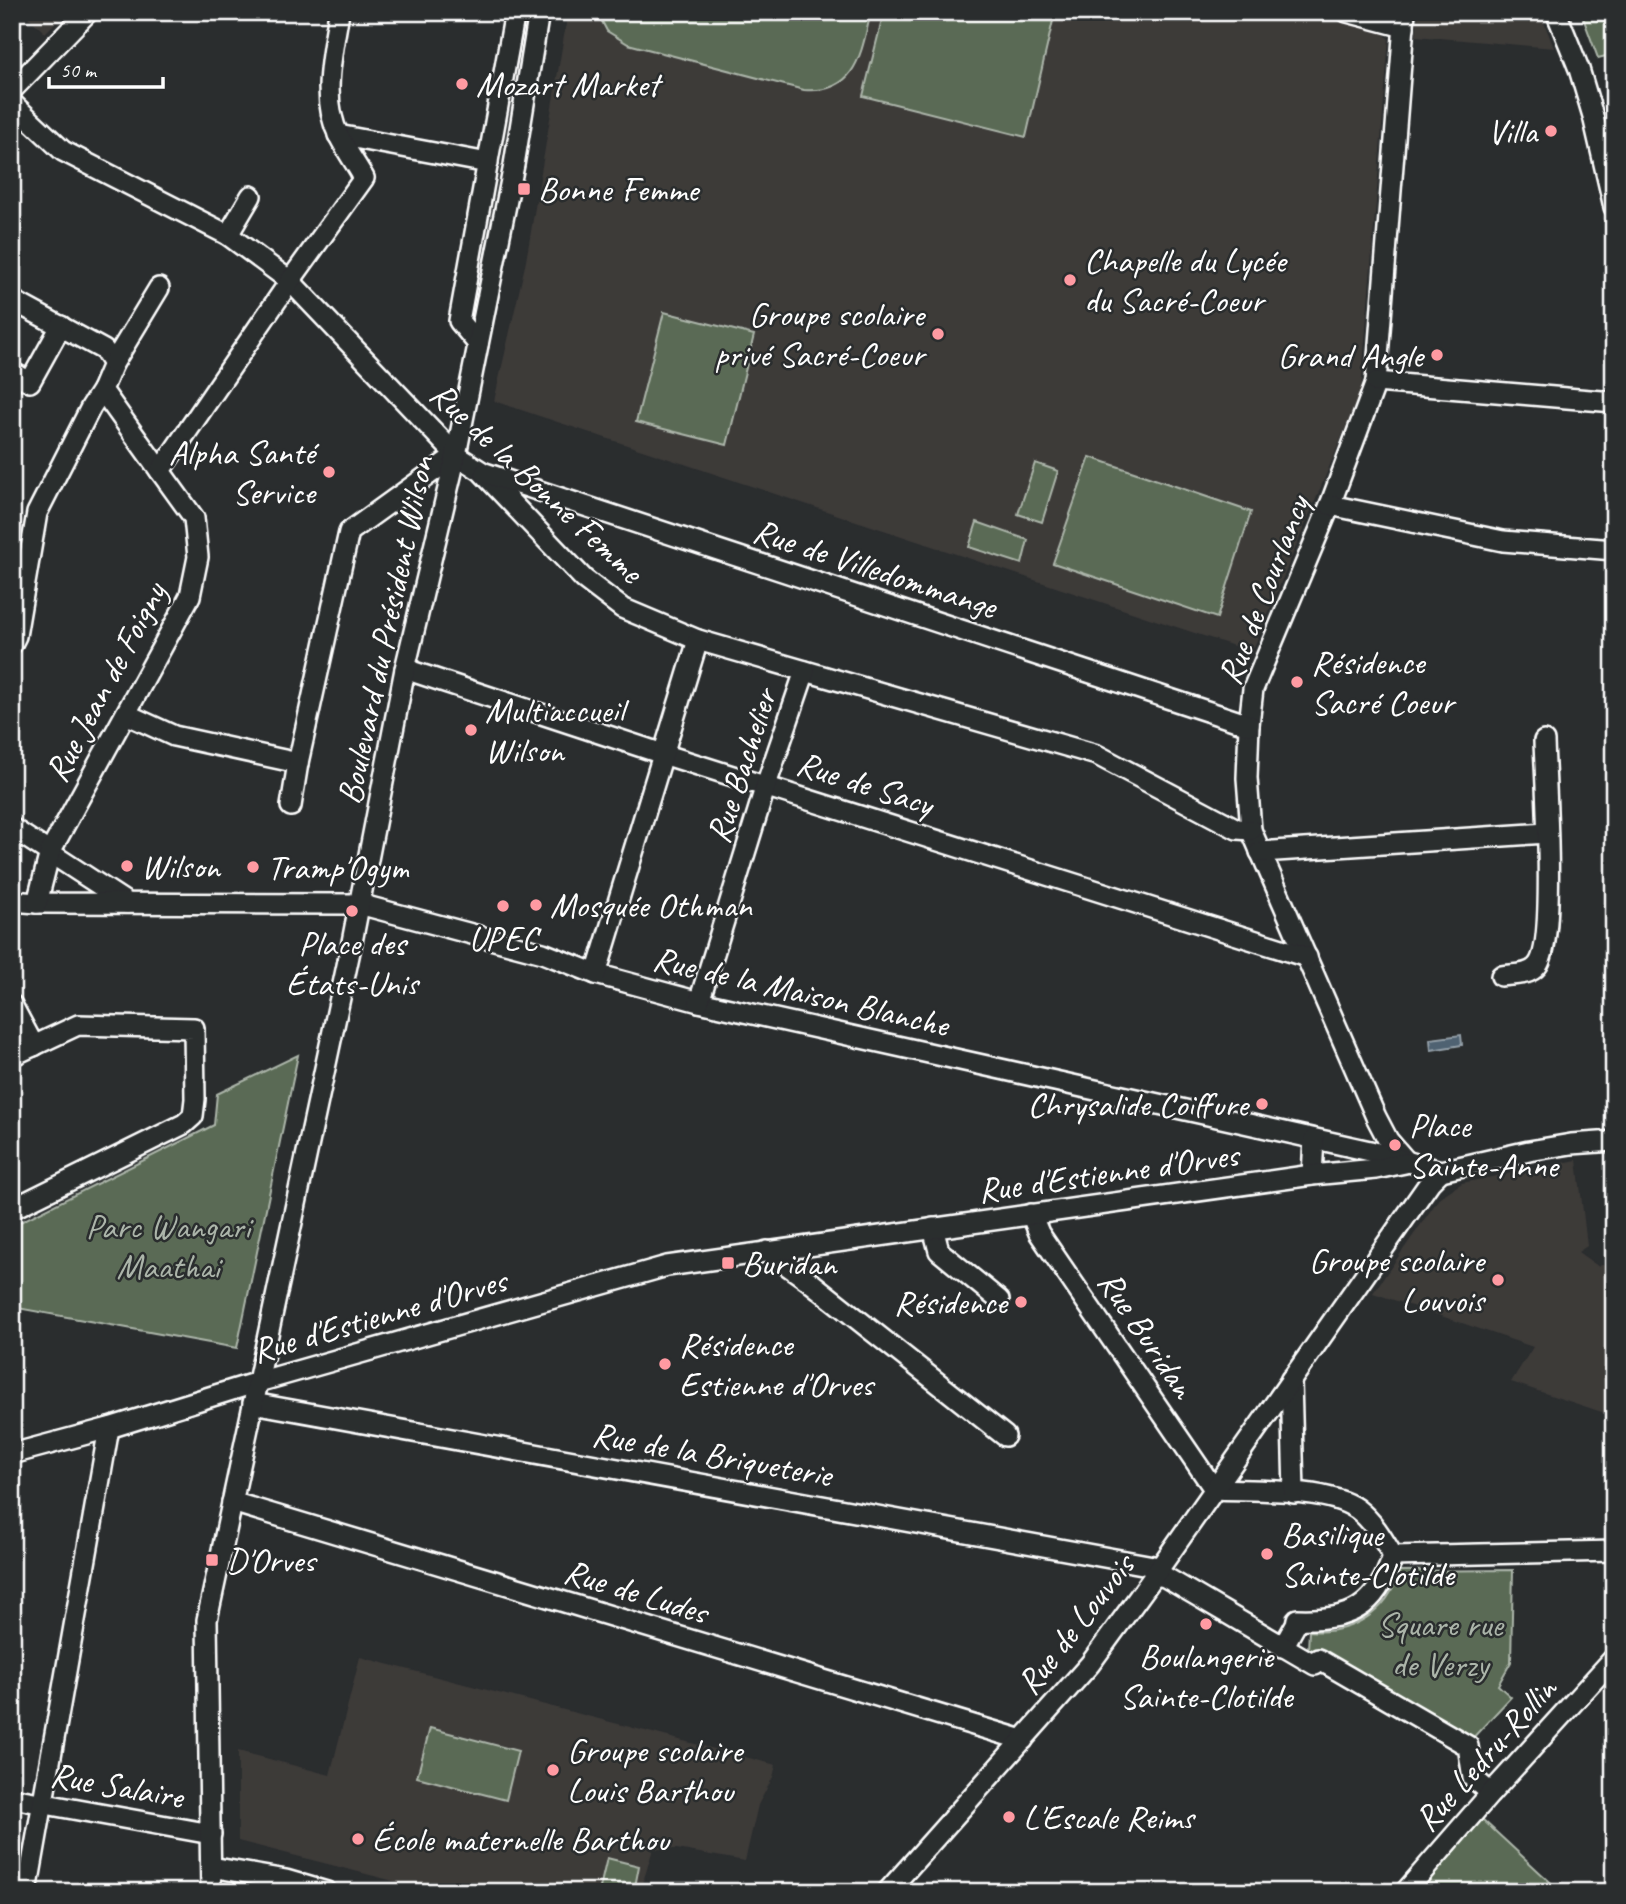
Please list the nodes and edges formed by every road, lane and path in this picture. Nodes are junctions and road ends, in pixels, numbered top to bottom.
1 (88, 12) edge
2 (339, 12) edge
3 (514, 12) edge
4 (539, 12) edge
5 (1347, 12) edge
6 (1556, 12) edge
7 (1404, 20) edge
8 (12, 90) edge
9 (12, 103) edge
10 (338, 135) junction
11 (488, 163) junction
12 (251, 196) dead end
13 (1614, 207) edge
14 (228, 234) junction
15 (290, 281) junction
16 (159, 288) dead end
17 (12, 300) edge
18 (61, 326) junction
19 (478, 344) junction
20 (113, 364) junction
21 (12, 372) edge
22 (1376, 382) junction
23 (102, 390) junction
24 (1614, 402) edge
25 (456, 455) junction
26 (160, 471) junction
27 (481, 471) junction
28 (1330, 505) junction
29 (1614, 550) edge
30 (698, 640) junction
31 (12, 643) edge
32 (405, 669) junction
33 (806, 671) junction
34 (126, 714) junction
35 (1249, 725) junction
36 (1544, 741) dead end
37 (663, 754) junction
38 (298, 763) junction
39 (766, 785) junction
40 (290, 806) dead end
41 (12, 828) edge
42 (1251, 830) junction
43 (1547, 833) junction
44 (50, 852) junction
45 (1260, 852) junction
46 (12, 901) edge
47 (127, 902) junction
48 (37, 903) junction
49 (359, 905) junction
50 (12, 917) edge
51 (1307, 957) junction
52 (596, 974) junction
53 (1502, 976) dead end
54 (699, 1002) junction
55 (12, 1005) edge
56 (34, 1046) junction
57 (12, 1056) edge
58 (1314, 1139) junction
59 (1614, 1141) edge
60 (1408, 1163) junction
61 (1441, 1171) junction
62 (1312, 1175) junction
63 (12, 1209) edge
64 (1031, 1214) junction
65 (933, 1228) junction
66 (817, 1244) junction
67 (767, 1251) junction
68 (809, 1281) junction
69 (999, 1300) dead end
70 (1291, 1379) junction
71 (258, 1382) junction
72 (253, 1403) junction
73 (109, 1428) junction
74 (1005, 1436) dead end
75 (17, 1449) edge
76 (1214, 1489) junction
77 (1294, 1493) junction
78 (232, 1502) junction
79 (1614, 1551) edge
80 (1393, 1556) junction
81 (1157, 1571) junction
82 (1283, 1647) junction
83 (1614, 1658) edge
84 (1023, 1740) junction
85 (1491, 1793) junction
86 (12, 1798) edge
87 (43, 1804) junction
88 (211, 1834) junction
89 (211, 1867) junction
90 (27, 1892) edge
91 (211, 1892) edge
92 (327, 1892) edge
93 (887, 1892) edge
94 (1405, 1892) edge

1 - 8 street
2 - 10 street
3 - 11 street
4 - 19 street, Boulevard du Président Wilson
5 - 7 street
6 - 13 street
7 - 22 street, Rue de Courlancy
9 - 14 street, Rue de la Bonne Femme
10 - 11 street
10 - 15 street
11 - 19 street
12 - 14 street
14 - 15 street, Rue de la Bonne Femme
15 - 25 street, Rue de la Bonne Femme
15 - 26 street
16 - 20 street
17 - 18 street
18 - 20 street
18 - 21 street
19 - 25 street, Boulevard du Président Wilson
20 - 23 street
22 - 24 street
22 - 28 street, Rue de Courlancy
23 - 26 street, Rue Jean de Foigny
23 - 31 street
25 - 27 street, Rue de la Bonne Femme
25 - 32 street, Boulevard du Président Wilson
25 - 38 street
26 - 34 street, Rue Jean de Foigny
27 - 30 street, Rue de la Bonne Femme
27 - 35 street, Rue de Villedommange
28 - 29 street
28 - 35 street, Rue de Courlancy
30 - 33 street, Rue de la Bonne Femme
30 - 37 street
32 - 37 street, Rue de Sacy
32 - 49 street, Boulevard du Président Wilson
33 - 39 street, Rue Bachelier
33 - 42 street, Rue de la Bonne Femme
34 - 38 street
34 - 44 street, Rue Jean de Foigny
35 - 42 street, Rue de Courlancy
36 - 43 street
37 - 39 street, Rue de Sacy
37 - 52 street
38 - 40 street
39 - 51 street, Rue de Sacy
39 - 54 street, Rue Bachelier
41 - 44 street
42 - 45 street, Rue de Courlancy
43 - 45 street
43 - 53 street
44 - 47 street
44 - 48 street, Rue Jean de Foigny
45 - 51 street, Rue de Courlancy
46 - 48 street, Rue de la Maison Blanche
47 - 48 street, Rue de la Maison Blanche
47 - 49 street, Rue de la Maison Blanche
48 - 50 street
49 - 52 street, Rue de la Maison Blanche
49 - 71 street, Boulevard du Président Wilson
51 - 60 street, Rue de Courlancy
52 - 54 street, Rue de la Maison Blanche
54 - 58 street, Rue de la Maison Blanche
55 - 56 street
56 - 57 street
56 - 63 street
58 - 60 street, Rue de la Maison Blanche
58 - 62 street
59 - 61 street
60 - 61 street, Rue de la Maison Blanche
60 - 62 street, Rue d'Estienne d'Orves
61 - 70 street, Rue de Louvois
62 - 64 street, Rue d'Estienne d'Orves
64 - 65 street, Rue d'Estienne d'Orves
64 - 76 street, Rue Buridan
65 - 66 street, Rue d'Estienne d'Orves
65 - 69 street
66 - 67 street, Rue d'Estienne d'Orves
66 - 68 street
67 - 68 street
67 - 71 street, Rue d'Estienne d'Orves
68 - 74 street
70 - 76 street, Rue de Louvois
70 - 77 street
71 - 72 street, Boulevard du Président Wilson
71 - 73 street, Rue d'Estienne d'Orves
72 - 78 street, Boulevard du Président Wilson
72 - 81 street, Rue de la Briqueterie
73 - 75 street, Rue d'Estienne d'Orves
73 - 87 street
76 - 77 street
76 - 81 street, Rue de Louvois
77 - 80 street
78 - 84 street, Rue de Ludes
78 - 88 street, Boulevard du Président Wilson
79 - 80 street
80 - 82 street
81 - 82 street, Rue de la Briqueterie
81 - 84 street, Rue de Louvois
82 - 85 street, Rue de la Briqueterie
83 - 85 street, Rue Ledru-Rollin
84 - 93 street, Rue de Louvois
85 - 94 street, Rue Ledru-Rollin
86 - 87 street, Rue Salaire
87 - 88 street, Rue Salaire
87 - 90 street
88 - 89 street, Boulevard du Président Wilson
89 - 91 street, Boulevard du Président Wilson
89 - 92 street

